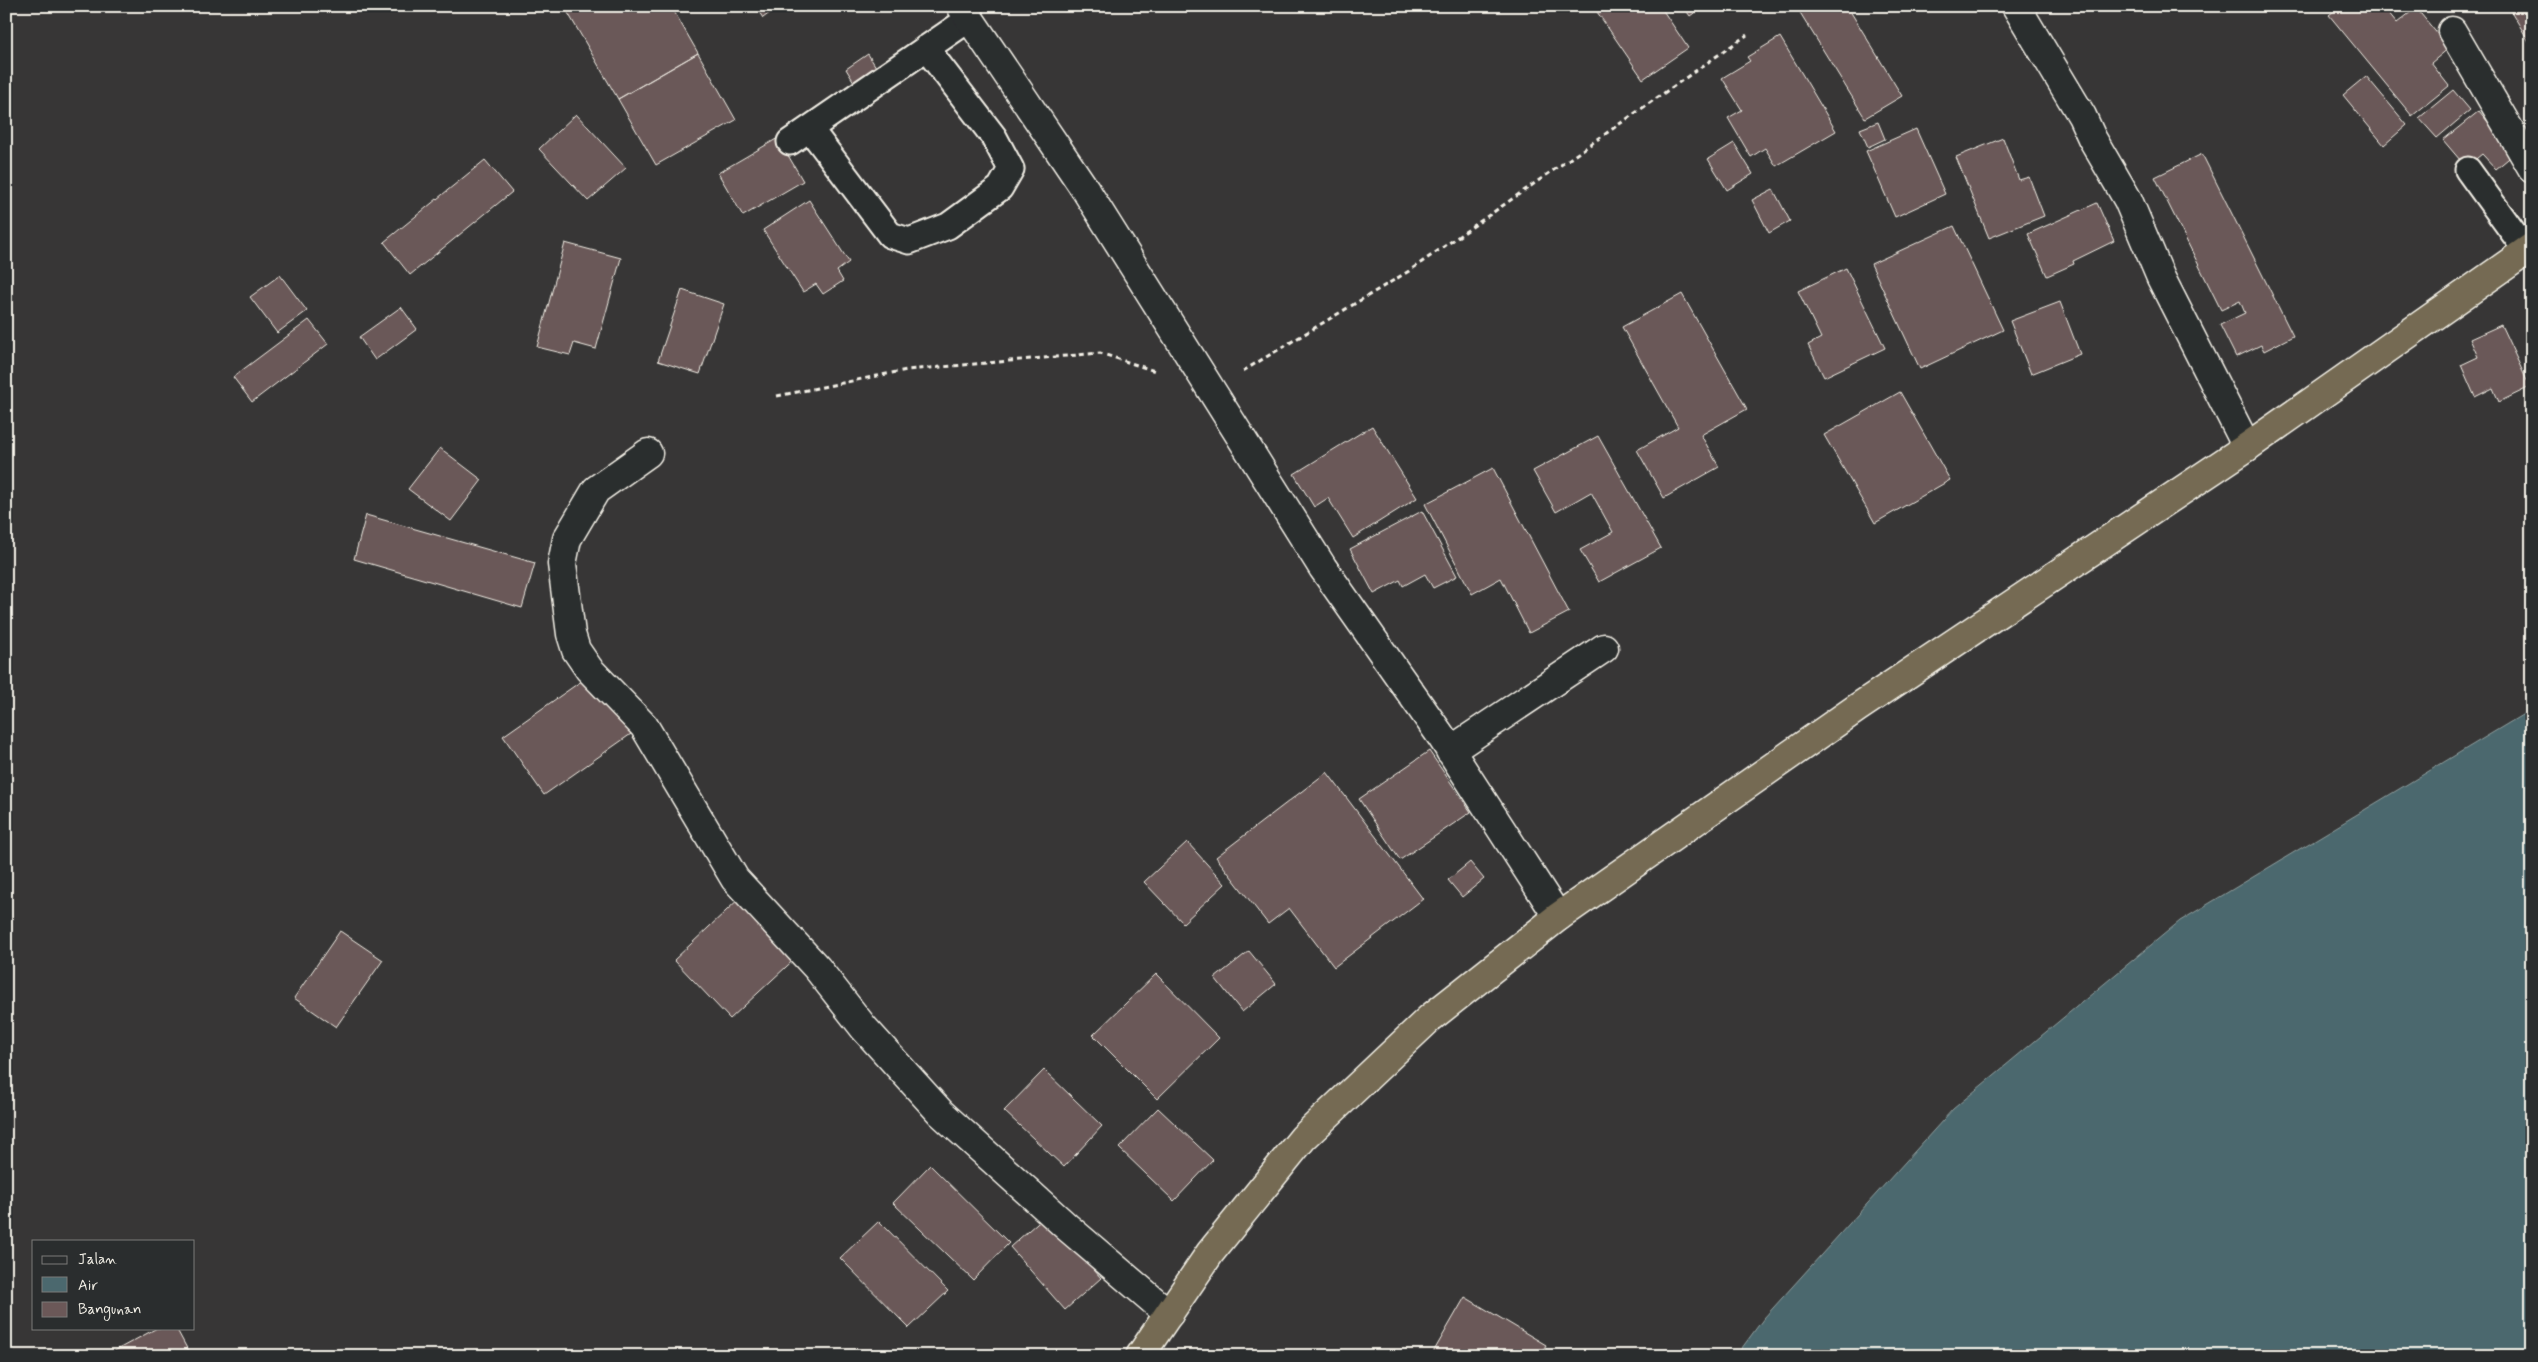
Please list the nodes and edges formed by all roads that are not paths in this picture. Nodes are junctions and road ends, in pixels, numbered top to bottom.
1 (2016, 6) edge
2 (965, 13) edge
3 (2452, 31) dead end
4 (926, 48) junction
5 (2532, 168) edge
6 (2468, 170) dead end
7 (2529, 248) edge
8 (2247, 447) junction
9 (648, 453) dead end
10 (1604, 648) dead end
11 (1450, 751) junction
12 (1558, 917) junction
13 (1169, 1314) junction
14 (1140, 1356) edge

1 - 8 street
2 - 4 lane
2 - 11 street
3 - 5 street
4 - 4 lane
6 - 7 lane
7 - 8 highway
8 - 12 highway
9 - 13 street
10 - 11 street
11 - 12 street
12 - 13 highway
13 - 14 highway

